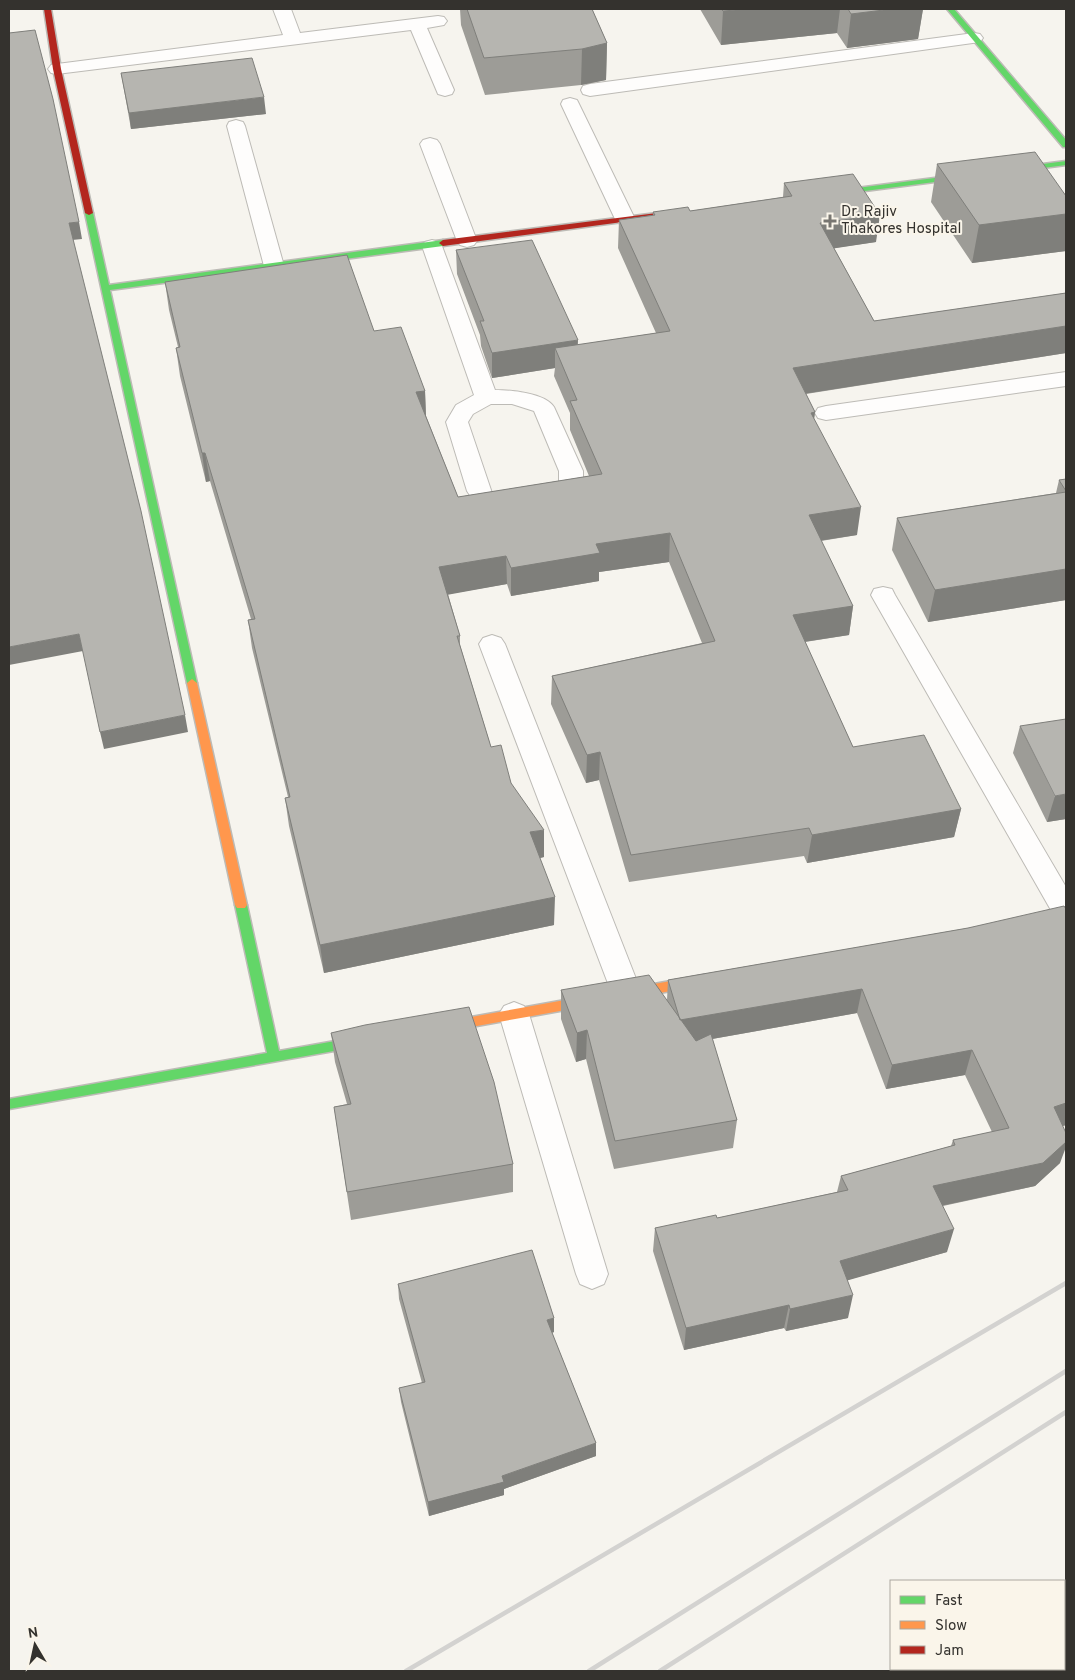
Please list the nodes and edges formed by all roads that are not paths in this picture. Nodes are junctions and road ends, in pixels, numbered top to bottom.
1 (47, 9) edge
2 (282, 9) edge
3 (950, 9) edge
4 (438, 21) dead end
5 (417, 24) junction
6 (974, 38) junction
7 (293, 39) junction
8 (57, 69) junction
9 (445, 90) dead end
10 (590, 90) edge
11 (570, 104) dead end
12 (236, 126) dead end
13 (430, 144) dead end
14 (1066, 145) edge
15 (1066, 163) edge
16 (811, 196) edge
17 (664, 214) edge
18 (625, 219) junction
19 (467, 241) junction
20 (432, 246) junction
21 (274, 266) junction
22 (106, 288) junction
23 (1066, 379) edge
24 (486, 397) junction
25 (826, 413) dead end
26 (883, 596) dead end
27 (492, 644) dead end
28 (1063, 914) edge
29 (715, 978) edge
30 (628, 994) junction
31 (514, 1014) junction
32 (428, 1030) edge
33 (380, 1038) edge
34 (274, 1057) junction
35 (9, 1104) edge
36 (592, 1274) dead end

1 - 8 street
2 - 7 street
3 - 6 street
4 - 5 street
5 - 7 street
5 - 9 street
6 - 10 street
6 - 14 street
7 - 8 street
8 - 22 street
11 - 18 street
12 - 21 street
13 - 19 street
15 - 16 street
17 - 18 street
18 - 19 street
19 - 20 street
20 - 21 street
20 - 24 street
21 - 22 street
22 - 34 street
23 - 25 street
24 - 24 street
26 - 28 street
27 - 30 street
29 - 30 street
30 - 31 street
31 - 32 street
31 - 36 street
33 - 34 street
34 - 35 street

